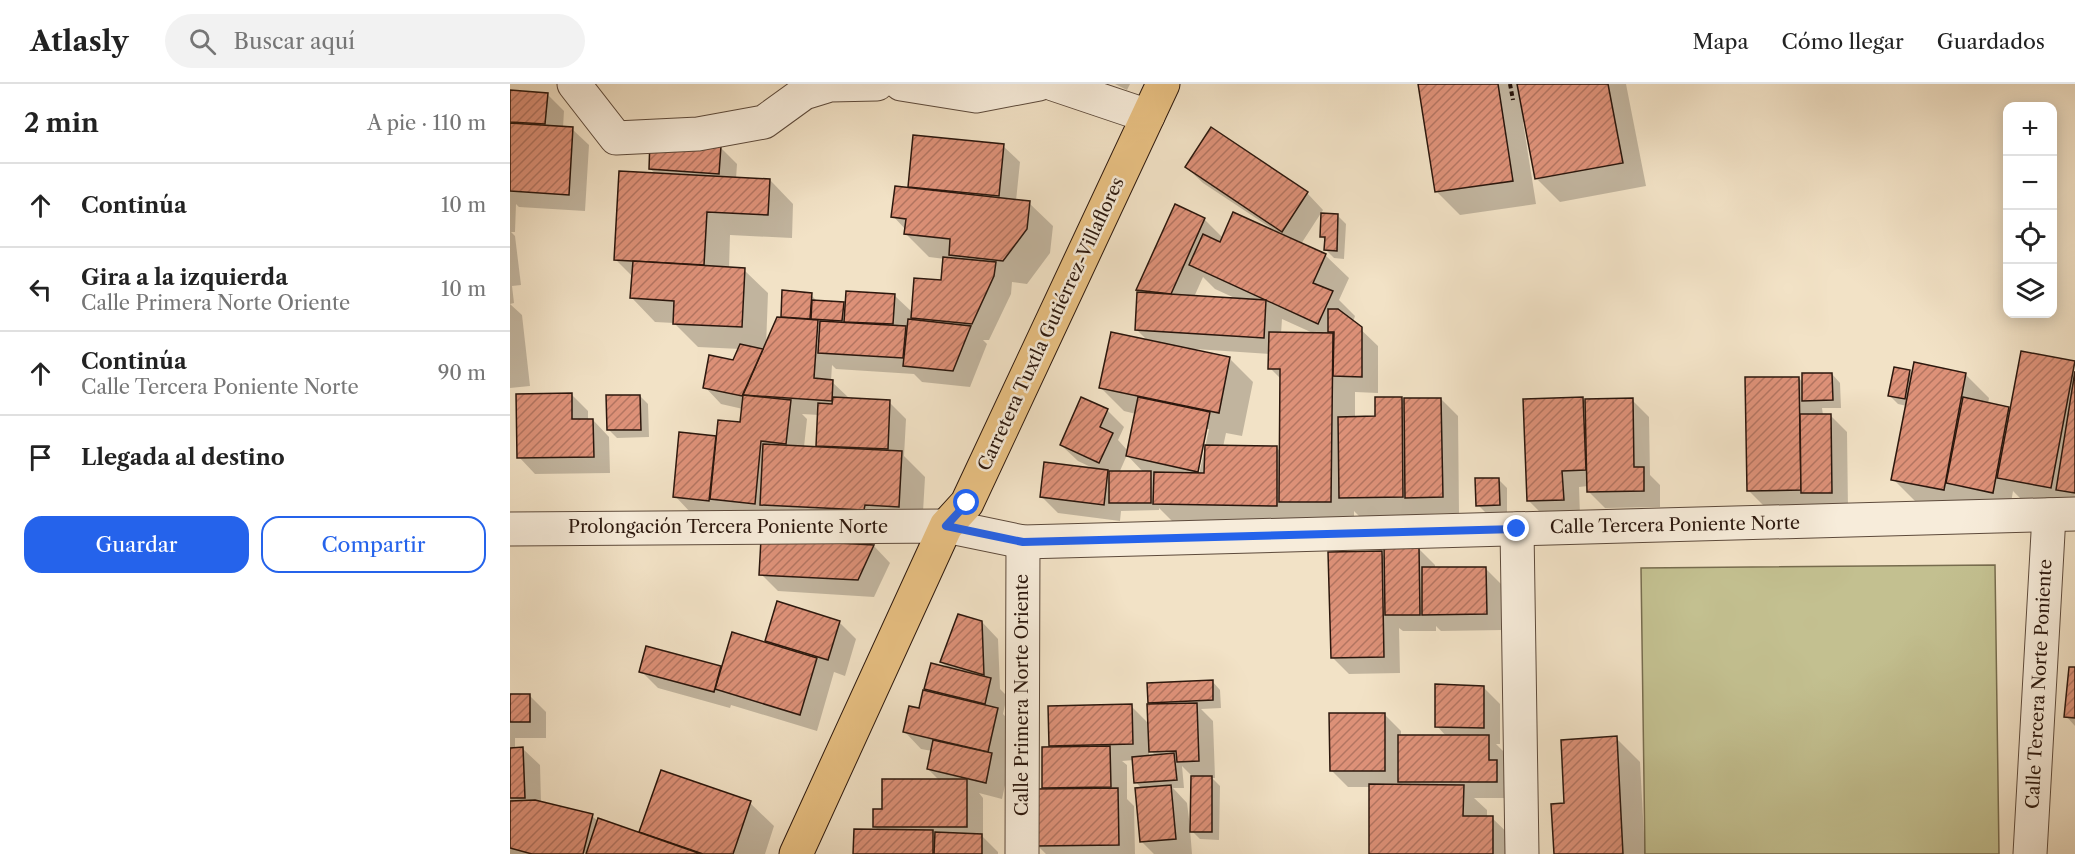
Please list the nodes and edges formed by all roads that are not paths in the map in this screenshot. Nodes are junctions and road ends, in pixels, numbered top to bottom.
1 (574, 84) edge
2 (877, 84) edge
3 (901, 84) edge
4 (1039, 84) edge
5 (1053, 84) edge
6 (1163, 84) edge
7 (1148, 116) junction
8 (2062, 514) edge
9 (946, 526) junction
10 (510, 529) edge
11 (1517, 529) junction
12 (1023, 542) junction
13 (796, 854) edge
14 (1022, 854) edge
15 (1522, 854) edge
16 (2030, 854) edge

1 - 2 street
3 - 4 street
5 - 7 street
6 - 7 main road, Carretera Tuxtla Gutiérrez-Villaflores
7 - 9 main road, Carretera Tuxtla Gutiérrez-Villaflores
8 - 11 street, Calle Tercera Poniente Norte
8 - 16 street, Calle Tercera Norte Poniente
9 - 10 street, Prolongación Tercera Poniente Norte
9 - 12 street
9 - 13 main road, Carretera Tuxtla Gutiérrez-Villaflores
11 - 12 street, Calle Tercera Poniente Norte
11 - 15 street
12 - 14 street, Calle Primera Norte Oriente

